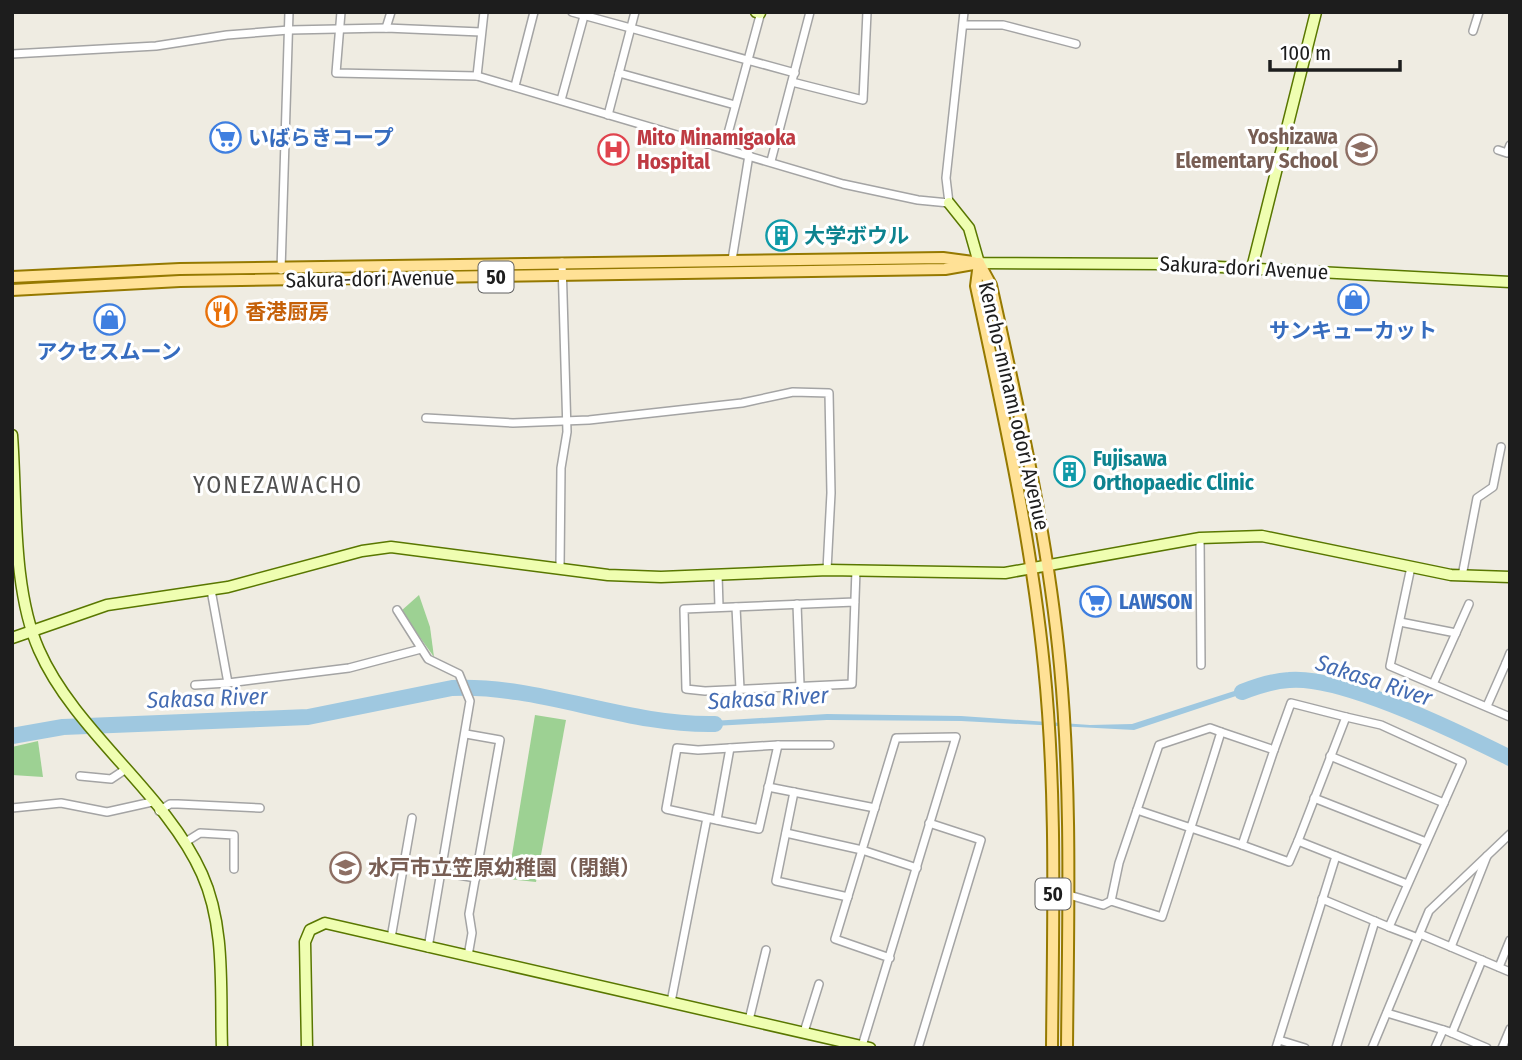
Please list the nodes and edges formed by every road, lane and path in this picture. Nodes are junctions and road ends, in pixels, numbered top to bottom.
1 (289, 12) edge
2 (341, 12) edge
3 (391, 12) edge
4 (484, 12) edge
5 (534, 12) edge
6 (572, 12) edge
7 (635, 12) edge
8 (810, 12) edge
9 (867, 12) edge
10 (964, 12) edge
11 (1317, 12) edge
12 (1479, 12) edge
13 (759, 13) edge
14 (584, 16) junction
15 (964, 25) junction
16 (386, 28) junction
17 (631, 28) junction
18 (339, 29) junction
19 (289, 30) junction
20 (1473, 31) dead end
21 (481, 32) junction
22 (1076, 44) dead end
23 (12, 54) edge
24 (748, 60) junction
25 (619, 73) junction
26 (795, 73) junction
27 (477, 76) junction
28 (792, 82) junction
29 (515, 86) junction
30 (561, 100) junction
31 (735, 105) junction
32 (608, 115) junction
33 (1510, 145) edge
34 (724, 148) junction
35 (1498, 150) dead end
36 (750, 155) junction
37 (771, 161) junction
38 (949, 203) junction
39 (732, 260) junction
40 (562, 262) junction
41 (979, 263) junction
42 (281, 268) junction
43 (1252, 268) junction
44 (12, 276) edge
45 (563, 277) junction
46 (282, 280) junction
47 (1510, 282) edge
48 (12, 290) edge
49 (426, 418) dead end
50 (566, 421) junction
51 (12, 435) edge
52 (1501, 447) dead end
53 (1200, 538) junction
54 (1048, 566) junction
55 (1411, 567) junction
56 (559, 568) junction
57 (1032, 569) junction
58 (827, 570) junction
59 (856, 570) junction
60 (718, 575) junction
61 (1462, 576) junction
62 (1510, 576) edge
63 (211, 590) junction
64 (855, 602) junction
65 (797, 604) junction
66 (1469, 604) dead end
67 (719, 607) junction
68 (736, 607) junction
69 (397, 610) dead end
70 (1400, 622) junction
71 (31, 631) junction
72 (1456, 633) junction
73 (12, 638) edge
74 (421, 649) junction
75 (1510, 653) edge
76 (1508, 664) edge
77 (1202, 665) dead end
78 (1434, 682) junction
79 (228, 683) junction
80 (195, 685) dead end
81 (800, 685) junction
82 (740, 689) junction
83 (1487, 706) junction
84 (1346, 717) junction
85 (1510, 718) edge
86 (1220, 732) junction
87 (466, 734) junction
88 (778, 745) junction
89 (830, 745) dead end
90 (730, 748) junction
91 (1274, 750) junction
92 (1330, 756) junction
93 (126, 769) junction
94 (80, 776) dead end
95 (768, 787) junction
96 (794, 792) junction
97 (1314, 798) junction
98 (152, 802) junction
99 (1444, 803) junction
100 (12, 808) edge
101 (260, 808) dead end
102 (875, 808) junction
103 (1137, 810) junction
104 (159, 811) junction
105 (412, 818) dead end
106 (707, 818) junction
107 (717, 820) junction
108 (929, 823) junction
109 (1192, 827) junction
110 (786, 833) junction
111 (1510, 834) edge
112 (1297, 841) junction
113 (1426, 842) junction
114 (184, 843) junction
115 (1242, 845) junction
116 (862, 850) junction
117 (1488, 854) junction
118 (1336, 856) junction
119 (917, 868) junction
120 (234, 869) dead end
121 (441, 872) junction
122 (476, 878) junction
123 (1407, 884) junction
124 (1069, 895) junction
125 (848, 897) junction
126 (1322, 899) junction
127 (1111, 901) junction
128 (1375, 921) junction
129 (1390, 927) junction
130 (1419, 936) junction
131 (391, 938) junction
132 (1510, 940) edge
133 (1451, 947) junction
134 (428, 948) junction
135 (766, 950) dead end
136 (468, 956) junction
137 (890, 958) junction
138 (1482, 960) junction
139 (1499, 967) junction
140 (1510, 972) edge
141 (819, 984) dead end
142 (671, 1002) junction
143 (1387, 1013) junction
144 (749, 1020) junction
145 (1510, 1029) edge
146 (1443, 1030) junction
147 (804, 1032) junction
148 (1452, 1033) junction
149 (1278, 1044) edge
150 (866, 1047) edge
151 (222, 1048) edge
152 (307, 1048) edge
153 (918, 1048) edge
154 (1052, 1048) edge
155 (1067, 1048) edge
156 (1305, 1048) edge
157 (1336, 1048) edge
158 (1372, 1048) edge
159 (1435, 1048) edge
160 (1487, 1048) edge
161 (1502, 1048) edge

1 - 19 street
2 - 18 street
3 - 16 street
4 - 21 street
5 - 29 street
6 - 14 street
7 - 17 street
8 - 26 street
9 - 28 street
10 - 15 street
11 - 43 street
12 - 20 street
13 - 24 street
14 - 17 street
14 - 30 street
15 - 22 street
15 - 38 street
16 - 18 street
16 - 21 street
17 - 24 street
17 - 25 street
18 - 19 street
18 - 27 street
19 - 23 street
19 - 42 street
21 - 27 street
24 - 26 street
24 - 31 street
25 - 31 street
25 - 32 street
26 - 28 street
27 - 29 street
28 - 37 street
29 - 30 street
30 - 32 street
31 - 34 street
32 - 34 street
33 - 35 street
34 - 36 street
36 - 37 street
36 - 39 street
37 - 38 street
38 - 41 street
39 - 40 main road, Sakura-dori Avenue / 50
39 - 41 main road, Sakura-dori Avenue / 50
40 - 42 main road, Sakura-dori Avenue / 50
40 - 45 street
41 - 43 street, Sakura-dori Avenue
41 - 45 main road, Sakura-dori Avenue / 50
41 - 54 main road, Kencho-minami odori Avenue / 50
41 - 57 main road, Kencho-minami odori Avenue / 50
42 - 44 main road, Sakura-dori Avenue / 50
42 - 46 street
43 - 47 street, Sakura-dori Avenue
45 - 46 main road, Sakura-dori Avenue / 50
45 - 50 street
46 - 48 main road, Sakura-dori Avenue / 50
49 - 50 street
50 - 56 street
50 - 58 street
51 - 71 street
52 - 61 street
53 - 54 street
53 - 55 street
53 - 77 street
54 - 57 street
54 - 124 main road, Kencho-minami odori Avenue / 50
55 - 61 street
55 - 70 street
56 - 60 street
56 - 63 street
57 - 59 street
57 - 154 main road, Kencho-minami odori Avenue / 50
58 - 59 street
58 - 60 street
59 - 64 street
60 - 67 street
61 - 62 street
63 - 71 street
63 - 79 street
64 - 65 street
64 - 81 street
65 - 68 street
65 - 81 street
66 - 72 street
67 - 68 street
67 - 82 street
68 - 82 street
69 - 74 street
70 - 72 street
70 - 78 street
71 - 73 street
71 - 93 street
72 - 78 street
74 - 79 street
74 - 87 street
75 - 76 street
76 - 83 street
78 - 83 street
79 - 80 street
81 - 82 street
83 - 85 street
84 - 91 street
84 - 92 street
84 - 99 street
86 - 91 street
86 - 103 street
86 - 109 street
87 - 121 street
87 - 122 street
88 - 89 street
88 - 90 street
88 - 95 street
90 - 106 street
90 - 107 street
91 - 115 street
92 - 97 street
92 - 99 street
93 - 94 street
93 - 98 street
95 - 96 street
95 - 107 street
96 - 102 street
96 - 110 street
97 - 112 street
97 - 113 street
98 - 100 street
98 - 104 street
99 - 113 street
101 - 104 street
102 - 108 street
102 - 116 street
103 - 109 street
103 - 127 street
104 - 114 street
105 - 131 street
106 - 107 street
106 - 142 street
108 - 119 street
108 - 153 street
109 - 115 street
109 - 127 street
110 - 116 street
110 - 125 street
111 - 117 street
112 - 115 street
112 - 118 street
113 - 123 street
114 - 120 street
114 - 151 street
116 - 119 street
116 - 125 street
117 - 130 street
117 - 133 street
118 - 123 street
118 - 126 street
119 - 137 street
121 - 122 street
121 - 134 street
122 - 136 street
123 - 129 street
124 - 127 street
124 - 155 main road, Kencho-minami odori Avenue / 50
125 - 137 street
126 - 128 street
126 - 149 street
128 - 129 street
128 - 157 street
129 - 130 street
130 - 133 street
130 - 143 street
131 - 134 street
131 - 152 street
132 - 139 street
133 - 138 street
134 - 136 street
135 - 144 street
136 - 142 street
137 - 150 street
138 - 139 street
138 - 148 street
139 - 140 street
141 - 147 street
142 - 144 street
143 - 146 street
143 - 158 street
144 - 147 street
145 - 161 street
146 - 148 street
146 - 159 street
147 - 150 street
148 - 160 street
149 - 156 street

